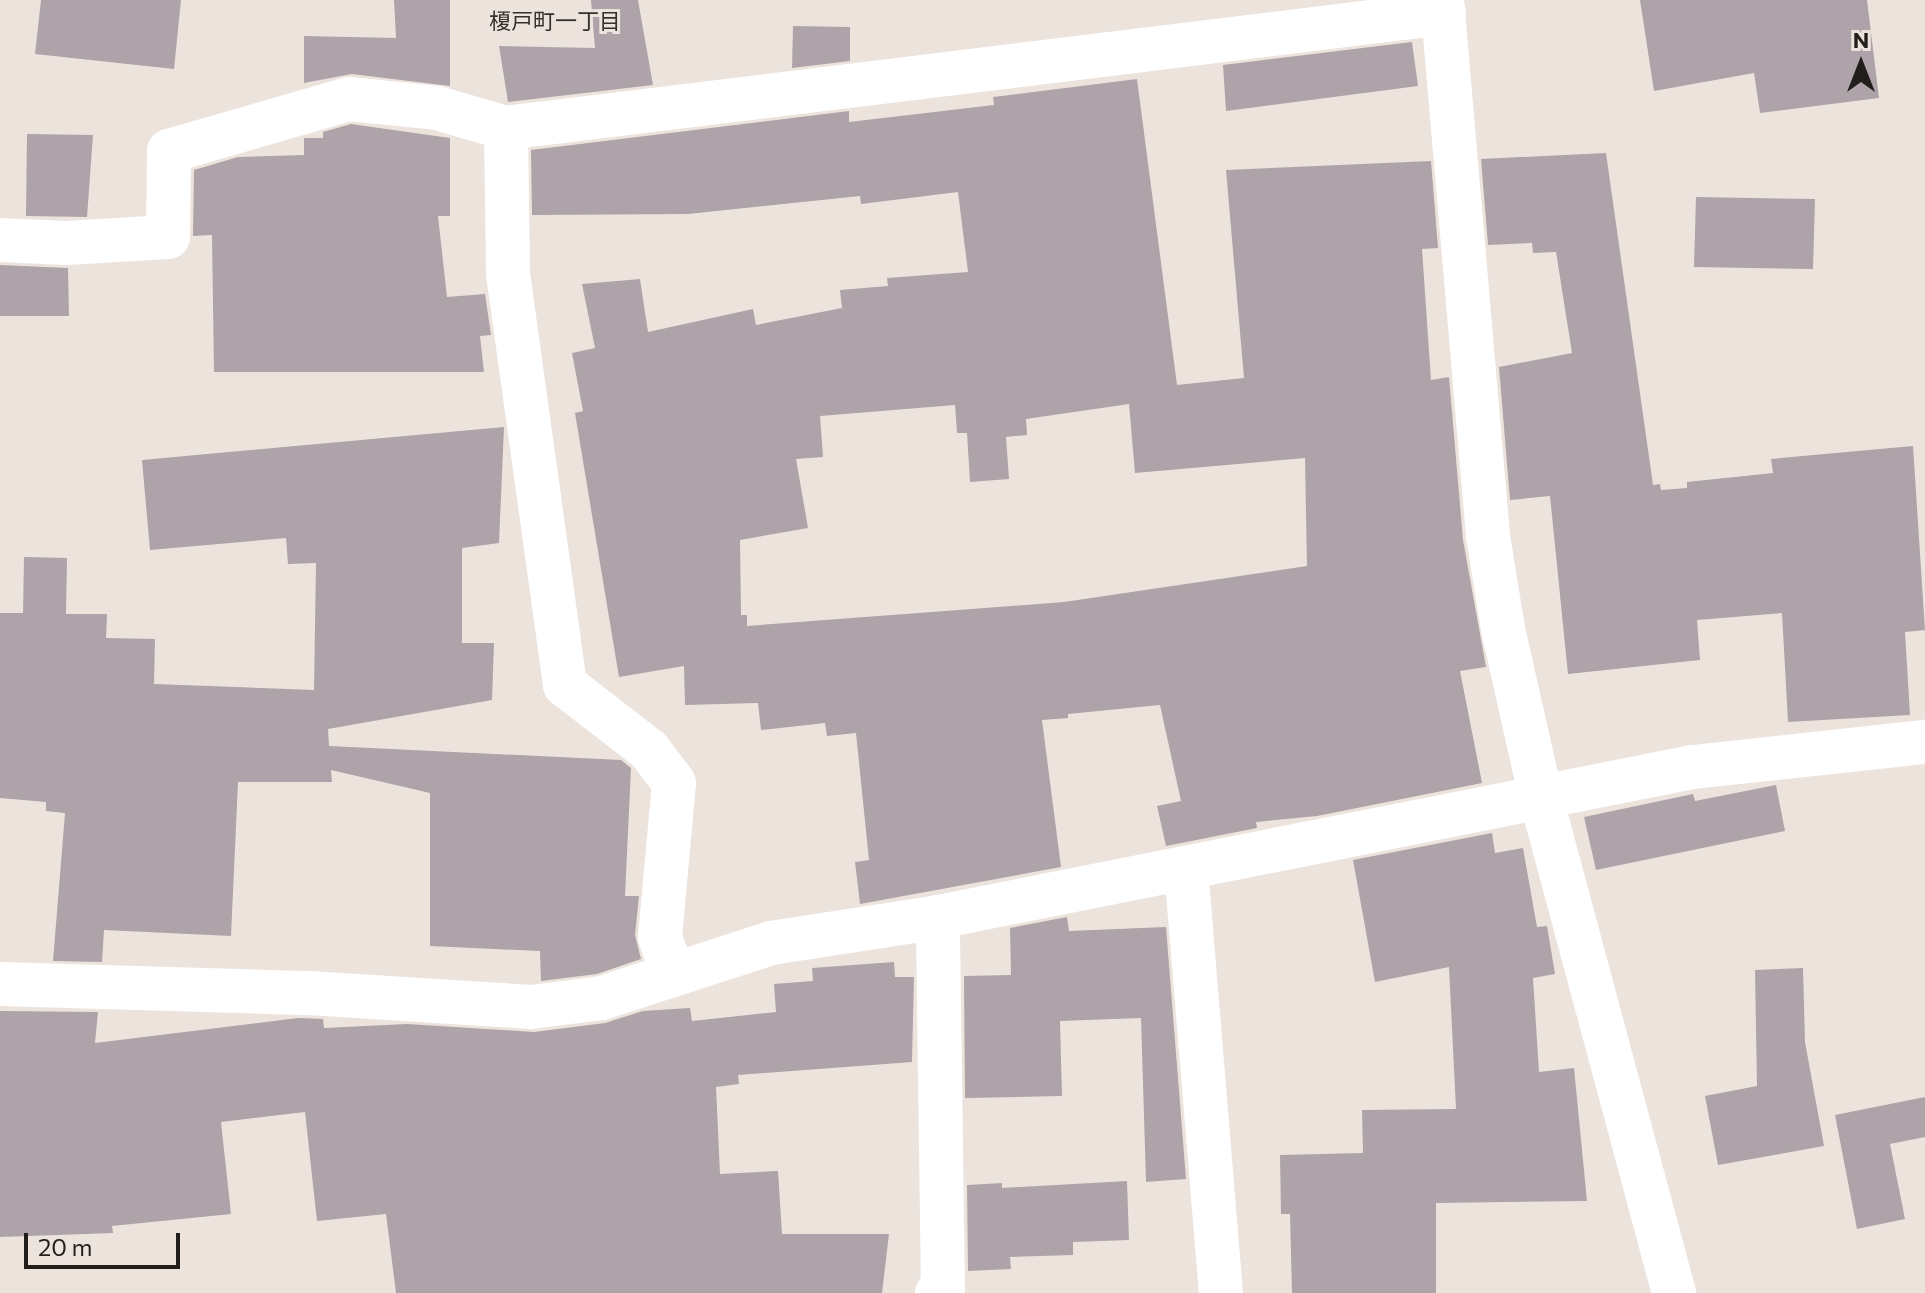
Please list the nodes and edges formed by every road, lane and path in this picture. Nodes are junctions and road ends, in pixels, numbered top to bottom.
1 (1443, 6) edge
2 (506, 128) junction
3 (0, 240) edge
4 (1925, 742) edge
5 (1541, 798) junction
6 (1186, 868) junction
7 (938, 917) junction
8 (672, 972) junction
9 (0, 984) edge
10 (937, 1293) edge
11 (1221, 1293) edge
12 (1674, 1293) edge

1 - 2 street
1 - 5 street
2 - 3 street
2 - 8 street
4 - 5 street
5 - 6 street
5 - 12 street
6 - 7 street
6 - 11 street
7 - 8 street
7 - 10 street
8 - 9 street

